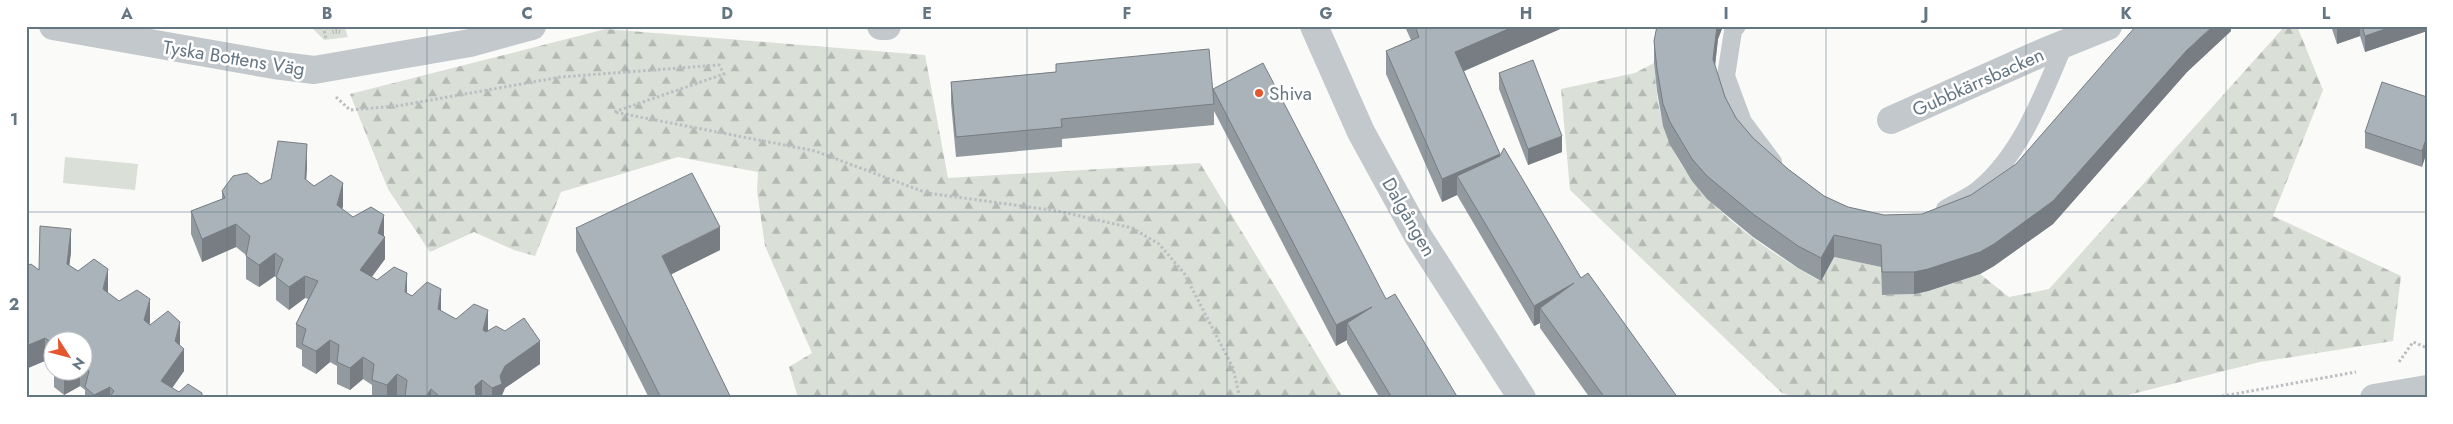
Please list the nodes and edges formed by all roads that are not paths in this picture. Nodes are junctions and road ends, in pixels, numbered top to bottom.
1 (53, 26) edge
2 (532, 26) edge
3 (881, 26) edge
4 (887, 26) edge
5 (1314, 26) edge
6 (1737, 26) edge
7 (2108, 26) edge
8 (2065, 43) junction
9 (1891, 120) dead end
10 (1787, 176) edge
11 (1930, 213) edge
12 (2427, 389) edge
13 (1522, 398) edge
14 (2374, 398) edge

1 - 2 street, Tyska Bottens Väg
3 - 4 street
5 - 13 street, Dalgången
6 - 10 lane
7 - 8 street, Gubbkärrsbacken
8 - 9 street, Gubbkärrsbacken
8 - 11 lane, Gubbkärrsbacken
12 - 14 street

